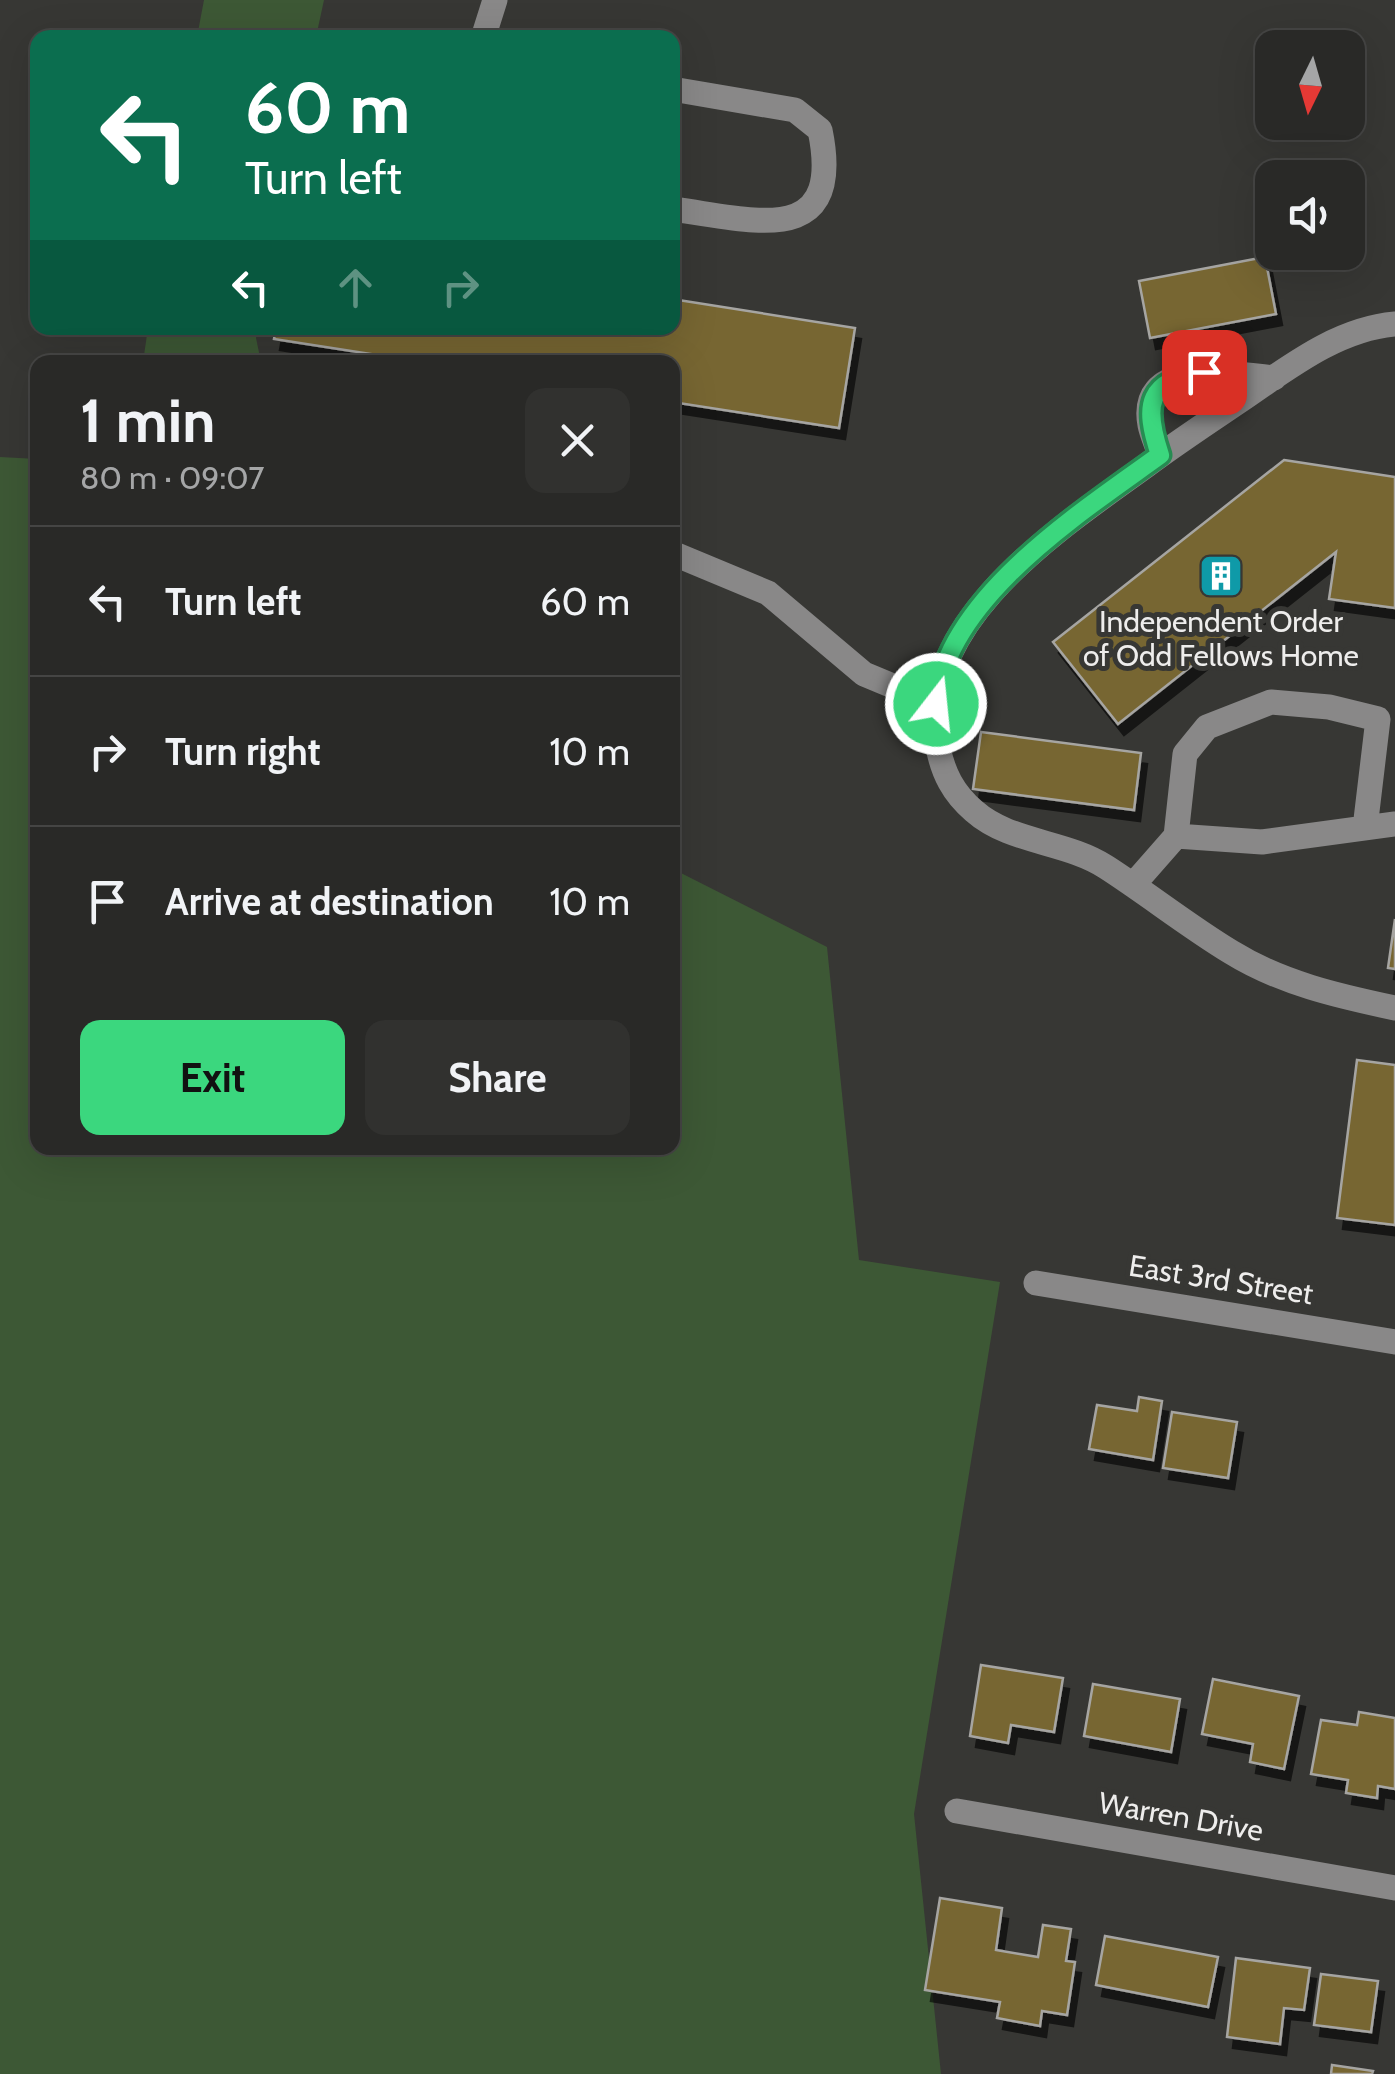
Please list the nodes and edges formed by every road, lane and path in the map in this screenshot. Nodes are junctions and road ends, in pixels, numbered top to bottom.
1 (496, 0) edge
2 (486, 30) edge
3 (680, 90) edge
4 (680, 210) edge
5 (1395, 324) edge
6 (1274, 378) junction
7 (1160, 455) junction
8 (680, 557) edge
9 (936, 704) junction
10 (1395, 824) edge
11 (1364, 828) junction
12 (1176, 836) junction
13 (1132, 885) junction
14 (1395, 1008) edge
15 (1036, 1283) dead end
16 (1395, 1342) edge
17 (956, 1810) dead end
18 (1395, 1888) edge

1 - 2 street
3 - 4 street
5 - 6 street
6 - 7 street
6 - 7 street
7 - 9 street
8 - 9 street
9 - 13 street
10 - 11 street
11 - 12 street
11 - 12 street
12 - 13 street
13 - 14 street
15 - 16 street, East 3rd Street
17 - 18 street, Warren Drive

